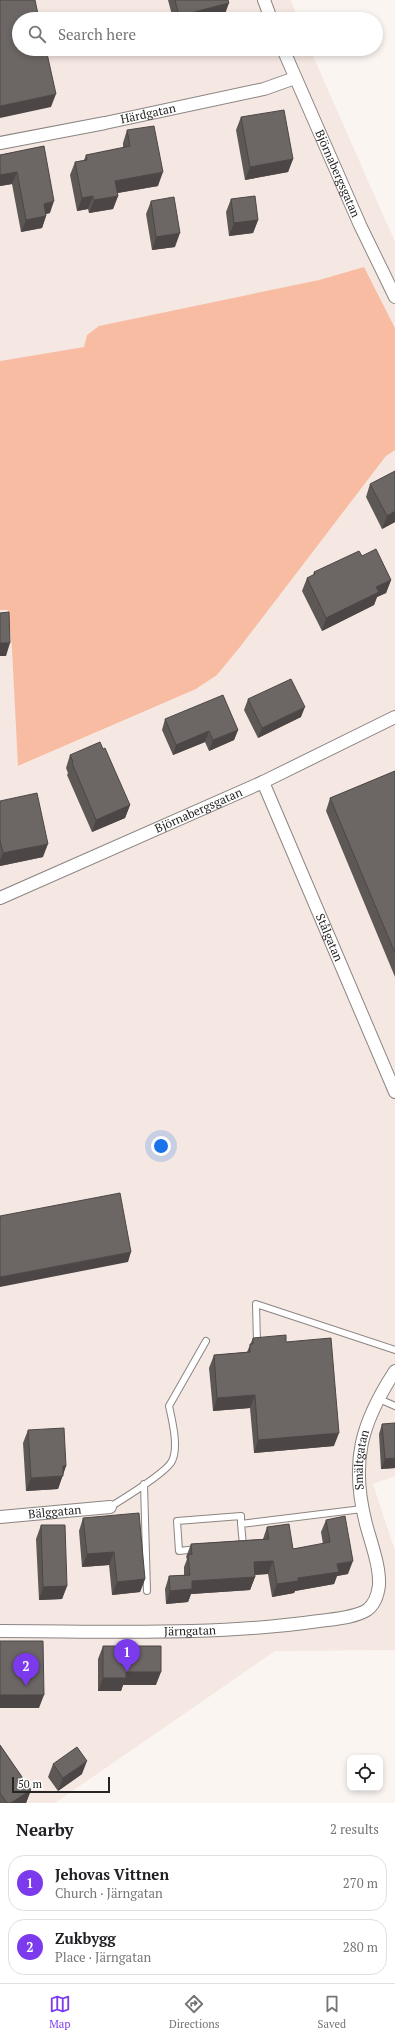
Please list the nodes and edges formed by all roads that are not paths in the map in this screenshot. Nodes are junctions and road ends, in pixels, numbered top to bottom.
1 (264, 0) edge
2 (268, 12) edge
3 (286, 56) edge
4 (295, 78) junction
5 (0, 144) edge
6 (395, 297) edge
7 (395, 717) edge
8 (262, 782) junction
9 (0, 898) edge
10 (395, 1092) edge
11 (206, 1341) dead end
12 (257, 1343) edge
13 (395, 1350) edge
14 (395, 1371) edge
15 (377, 1398) junction
16 (395, 1406) edge
17 (144, 1484) junction
18 (110, 1507) joint
19 (362, 1509) junction
20 (0, 1517) edge
21 (241, 1524) junction
22 (236, 1546) edge
23 (208, 1548) edge
24 (147, 1591) dead end
25 (375, 1602) joint
26 (0, 1631) edge

1 - 2 street
3 - 4 street, Björnabergsgatan
4 - 5 street, Härdgatan
4 - 6 street, Björnabergsgatan
7 - 8 street, Björnabergsgatan
8 - 9 street, Björnabergsgatan
8 - 10 street, Stålgatan
11 - 17 lane
12 - 13 lane
14 - 15 street, Smältgatan
15 - 16 lane
15 - 19 street, Smältgatan
17 - 18 lane
17 - 24 lane
18 - 20 street, Bälggatan
19 - 21 lane
19 - 25 street, Smältgatan
21 - 22 lane
21 - 23 lane
25 - 26 street, Järngatan

